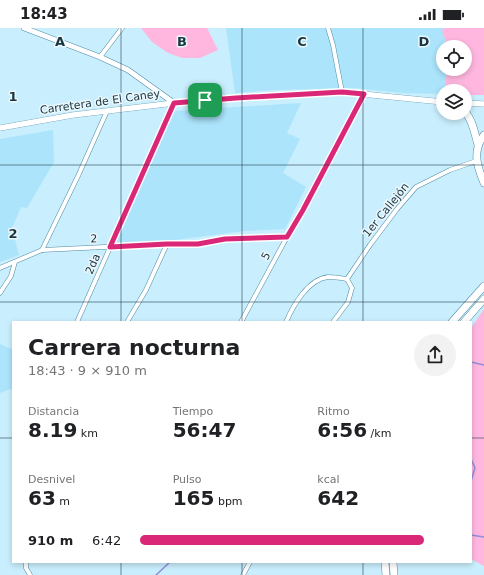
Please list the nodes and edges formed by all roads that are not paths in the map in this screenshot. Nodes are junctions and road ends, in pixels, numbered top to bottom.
1 (24, 28) edge
2 (122, 28) edge
3 (328, 28) edge
4 (100, 57) junction
5 (342, 92) junction
6 (364, 94) junction
7 (436, 101) edge
8 (174, 103) junction
9 (472, 103) edge
10 (472, 104) edge
11 (484, 104) edge
12 (484, 107) edge
13 (107, 111) junction
14 (470, 120) edge
15 (0, 128) edge
16 (484, 135) edge
17 (478, 145) junction
18 (476, 161) junction
19 (484, 183) edge
20 (287, 237) junction
21 (167, 244) junction
22 (110, 247) junction
23 (42, 250) junction
24 (15, 262) junction
25 (0, 268) edge
26 (347, 279) junction
27 (484, 286) edge
28 (0, 293) edge
29 (484, 299) edge
30 (77, 321) edge
31 (128, 321) edge
32 (242, 321) edge
33 (287, 321) edge
34 (334, 321) edge
35 (453, 321) edge
36 (465, 321) edge
37 (26, 563) edge
38 (249, 563) edge
39 (385, 563) edge
40 (392, 563) edge
41 (30, 575) edge
42 (243, 575) edge
43 (386, 575) edge
44 (394, 575) edge

1 - 4 street
2 - 4 street
3 - 5 street
4 - 8 street
5 - 6 main road, Carretera de El Caney
5 - 8 main road, Carretera de El Caney
6 - 7 main road, Carretera de El Caney
6 - 20 street, 5
8 - 13 main road, Carretera de El Caney
8 - 22 street, 2da
9 - 11 main road
10 - 12 main road
13 - 15 main road, Carretera de El Caney
13 - 23 street
14 - 17 highway
16 - 17 highway
17 - 18 highway
18 - 19 highway
18 - 26 street, 1er Callejón
20 - 21 street, 2
20 - 32 street, 5
21 - 22 street, 2
21 - 31 street
22 - 23 street, 2
22 - 30 street, 2da
23 - 24 street, 2
24 - 25 street, 2
24 - 28 street
26 - 33 street
26 - 34 street
27 - 35 highway
29 - 36 highway
37 - 41 street
38 - 42 street
39 - 43 highway
40 - 44 highway

